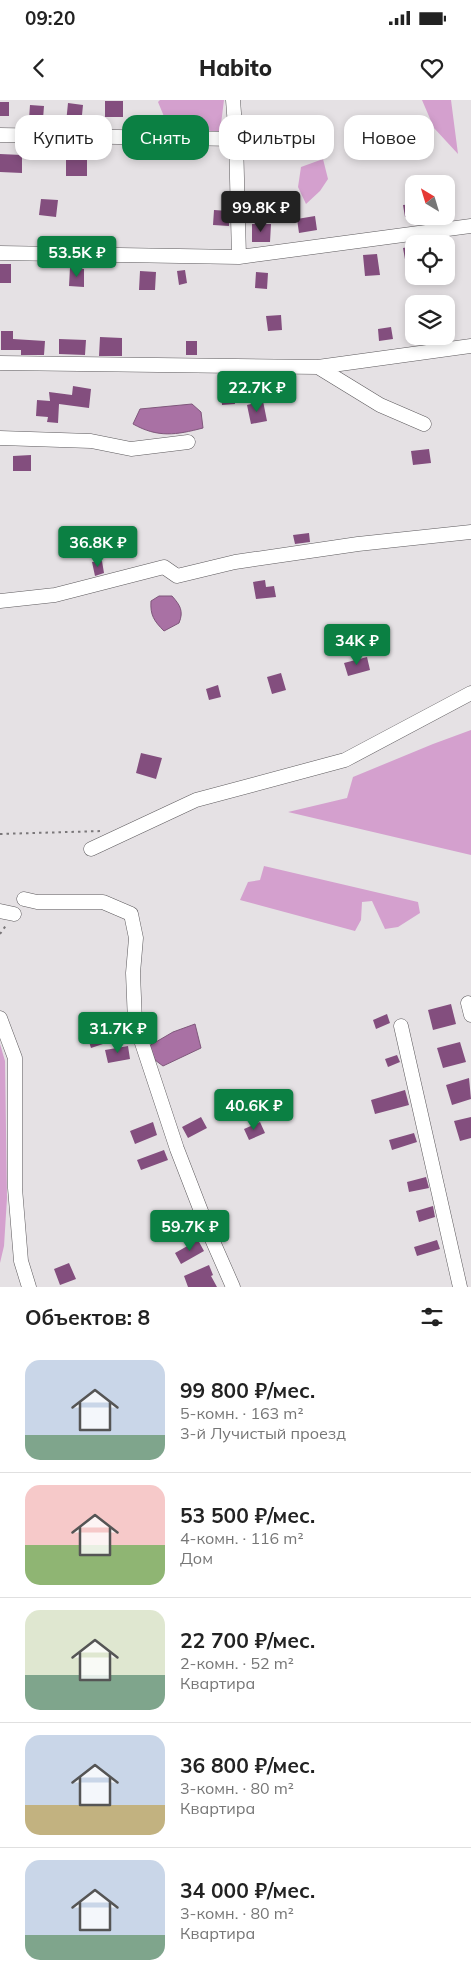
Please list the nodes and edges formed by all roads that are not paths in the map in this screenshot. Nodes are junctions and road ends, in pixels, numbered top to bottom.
1 (233, 100) edge
2 (234, 115) edge
3 (0, 135) edge
4 (219, 140) edge
5 (237, 160) edge
6 (471, 226) edge
7 (0, 253) edge
8 (239, 257) junction
9 (471, 346) edge
10 (0, 363) edge
11 (318, 367) junction
12 (424, 424) dead end
13 (0, 438) edge
14 (188, 442) dead end
15 (471, 532) edge
16 (0, 602) edge
17 (471, 693) edge
18 (91, 849) dead end
19 (24, 899) dead end
20 (0, 1018) edge
21 (401, 1026) dead end
22 (29, 1287) edge
23 (233, 1287) edge
24 (460, 1287) edge

1 - 2 street
3 - 4 street
5 - 8 street
6 - 8 street
7 - 8 street
9 - 11 street
10 - 11 street
11 - 12 street
13 - 14 street
15 - 16 street
17 - 18 street
19 - 23 street
20 - 22 street
21 - 24 street

